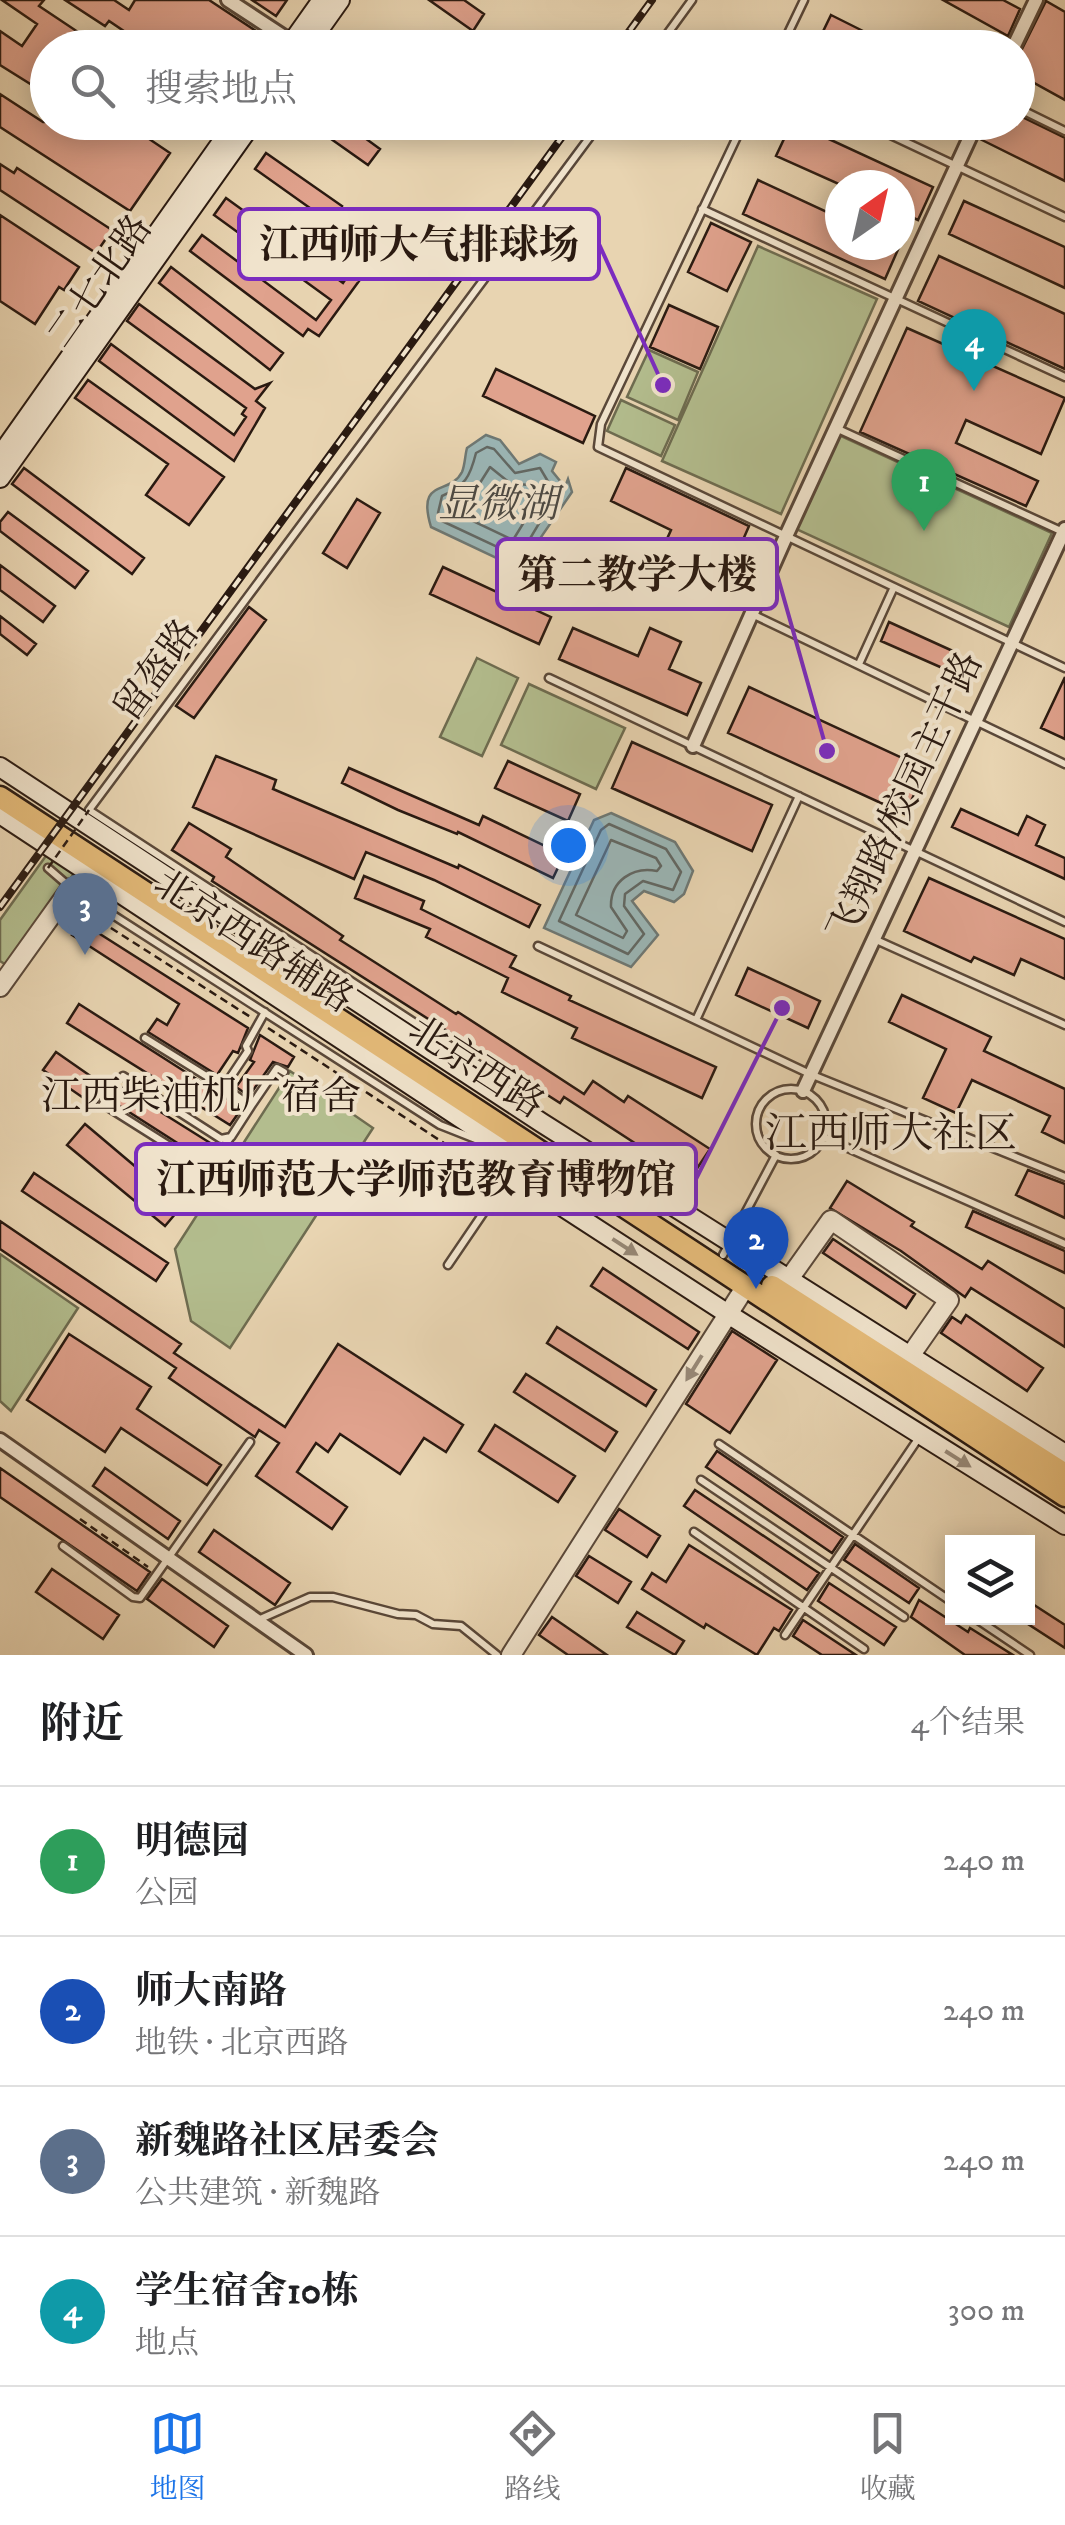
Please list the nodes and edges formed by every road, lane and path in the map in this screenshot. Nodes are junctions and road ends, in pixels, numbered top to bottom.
1 (228, 0) edge
2 (322, 0) edge
3 (340, 0) edge
4 (692, 0) edge
5 (804, 0) edge
6 (1036, 0) edge
7 (272, 30) edge
8 (305, 30) edge
9 (311, 30) edge
10 (670, 30) edge
11 (789, 30) edge
12 (1022, 30) edge
13 (1035, 116) edge
14 (1065, 131) edge
15 (223, 140) edge
16 (240, 140) edge
17 (587, 140) edge
18 (735, 140) edge
19 (901, 140) edge
20 (969, 140) edge
21 (957, 166) junction
22 (702, 209) junction
23 (1065, 217) edge
24 (896, 298) junction
25 (1065, 377) edge
26 (836, 429) junction
27 (0, 456) edge
28 (0, 478) edge
29 (1064, 530) edge
30 (787, 534) junction
31 (894, 586) junction
32 (752, 614) junction
33 (1012, 642) junction
34 (859, 664) junction
35 (1065, 668) edge
36 (549, 678) dead end
37 (976, 720) junction
38 (693, 746) junction
39 (1065, 764) edge
40 (0, 766) edge
41 (0, 782) edge
42 (799, 796) junction
43 (0, 797) edge
44 (89, 810) junction
45 (0, 814) edge
46 (914, 850) junction
47 (48, 868) joint
48 (72, 888) junction
49 (1065, 922) edge
50 (873, 938) junction
51 (538, 946) dead end
52 (0, 987) edge
53 (265, 1012) junction
54 (696, 1020) junction
55 (1065, 1025) edge
56 (145, 1038) dead end
57 (284, 1072) dead end
58 (810, 1074) junction
59 (123, 1076) dead end
60 (224, 1087) junction
61 (803, 1091) junction
62 (103, 1104) dead end
63 (252, 1106) junction
64 (542, 1123) junction
65 (231, 1137) junction
66 (823, 1137) junction
67 (525, 1152) junction
68 (776, 1155) junction
69 (1065, 1176) edge
70 (1065, 1244) edge
71 (726, 1248) junction
72 (448, 1265) dead end
73 (790, 1280) junction
74 (746, 1286) junction
75 (728, 1314) junction
76 (910, 1356) junction
77 (920, 1435) junction
78 (0, 1440) edge
79 (250, 1442) dead end
80 (720, 1444) dead end
81 (1065, 1454) edge
82 (1065, 1474) edge
83 (701, 1480) dead end
84 (1065, 1496) edge
85 (80, 1519) dead end
86 (1065, 1526) edge
87 (694, 1532) dead end
88 (853, 1535) junction
89 (63, 1546) dead end
90 (168, 1558) junction
91 (830, 1568) junction
92 (157, 1574) junction
93 (945, 1597) edge
94 (804, 1608) junction
95 (904, 1617) dead end
96 (257, 1621) junction
97 (985, 1625) edge
98 (785, 1635) dead end
99 (864, 1649) dead end
100 (306, 1655) edge
101 (497, 1655) edge
102 (511, 1655) edge
103 (1030, 1655) edge

1 - 7 street
2 - 8 main road
3 - 9 main road
4 - 10 lane
5 - 11 lane
6 - 12 street
13 - 14 lane
15 - 27 main road, 二七北路
16 - 28 main road, 二七北路
17 - 44 lane, 留盔路
18 - 22 lane
19 - 21 lane
20 - 21 street
21 - 23 lane
21 - 24 street
22 - 24 lane
22 - 30 lane
24 - 25 lane
24 - 26 street
26 - 29 lane
26 - 30 street
29 - 33 street, 飞翔路/校园主干路
30 - 31 lane
30 - 32 street
31 - 33 lane
31 - 34 lane
32 - 34 lane
32 - 38 street
33 - 35 lane
33 - 37 street, 飞翔路/校园主干路
34 - 37 lane
36 - 38 lane
37 - 39 lane
37 - 46 street, 飞翔路/校园主干路
38 - 42 lane
40 - 64 main road, 北京西路辅路
41 - 71 main road, 北京西路
42 - 46 lane
42 - 54 lane
43 - 67 main road, 北京西路
44 - 47 path, bridge
44 - 64 lane
45 - 67 main road, 北京西路辅路
46 - 49 lane
46 - 50 street, 飞翔路/校园主干路
47 - 48 lane
48 - 52 main road
48 - 53 lane
50 - 55 lane
50 - 58 street, 飞翔路/校园主干路
51 - 54 lane
53 - 60 lane
53 - 67 lane
54 - 58 lane
56 - 60 lane
57 - 63 lane
58 - 61 street, 飞翔路/校园主干路
58 - 69 lane
59 - 65 lane
60 - 63 lane
61 - 66 lane
61 - 68 lane
62 - 65 lane
63 - 65 lane
64 - 71 main road, 北京西路辅路
66 - 68 lane
66 - 70 lane
67 - 72 lane
67 - 74 main road, 北京西路
67 -> 75 main road, 北京西路辅路
68 - 71 lane
71 - 73 main road, 北京西路辅路
71 - 82 main road, 北京西路
73 - 76 main road, 北京西路辅路
73 - 76 main road
74 - 75 main road
74 - 84 main road, 北京西路
75 - 77 main road, 北京西路辅路
75 -> 102 main road
76 - 81 main road, 北京西路辅路
77 -> 86 main road, 北京西路辅路
77 - 88 lane
78 - 90 street
79 - 90 lane
80 - 88 lane
83 - 91 lane
85 - 92 path
87 - 94 lane
88 - 91 lane
88 - 93 lane
89 - 92 lane
90 - 92 lane
90 - 96 street
91 - 94 lane
91 - 95 lane
94 - 98 lane
94 - 99 lane
96 - 100 street
96 - 101 lane
97 - 103 lane

